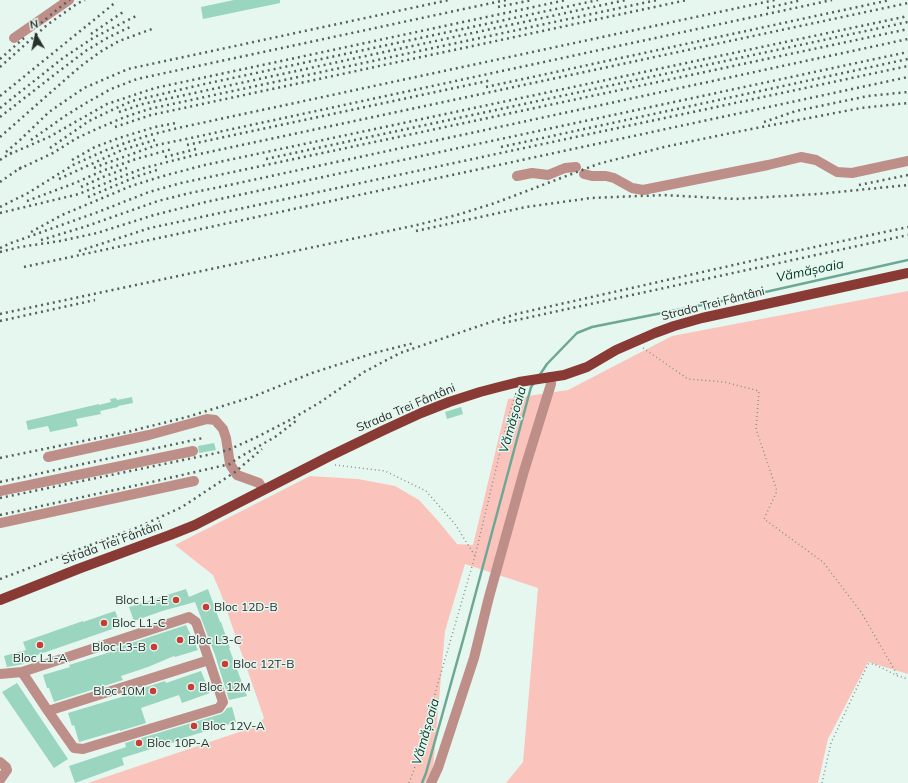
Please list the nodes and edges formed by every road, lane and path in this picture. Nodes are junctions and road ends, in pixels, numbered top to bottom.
1 (69, 0) edge
2 (14, 38) dead end
3 (908, 161) edge
4 (517, 176) dead end
5 (908, 273) edge
6 (638, 340) junction
7 (548, 378) junction
8 (519, 382) junction
9 (193, 451) dead end
10 (330, 456) junction
11 (48, 457) dead end
12 (194, 481) dead end
13 (263, 490) junction
14 (0, 491) edge
15 (0, 523) edge
16 (475, 556) junction
17 (0, 600) edge
18 (209, 660) junction
19 (22, 672) junction
20 (0, 674) edge
21 (898, 676) junction
22 (908, 679) edge
23 (48, 711) junction
24 (0, 762) edge
25 (0, 780) edge
26 (409, 783) edge
27 (431, 783) edge
28 (822, 783) edge

1 - 2 street
3 - 4 street
5 - 6 main road, Strada Trei Fântâni
6 - 7 main road, Strada Trei Fântâni
6 - 21 path
7 - 8 main road, Strada Trei Fântâni
7 - 27 street
8 - 10 main road, Strada Trei Fântâni
8 - 16 path
9 - 14 street
10 - 13 main road, Strada Trei Fântâni
10 - 16 path
11 - 13 street
12 - 15 street
13 - 17 main road, Strada Trei Fântâni
16 - 26 path
18 - 19 street
18 - 23 street
18 - 23 street
19 - 20 street
19 - 23 street
21 - 22 path
21 - 28 path
24 - 25 street

